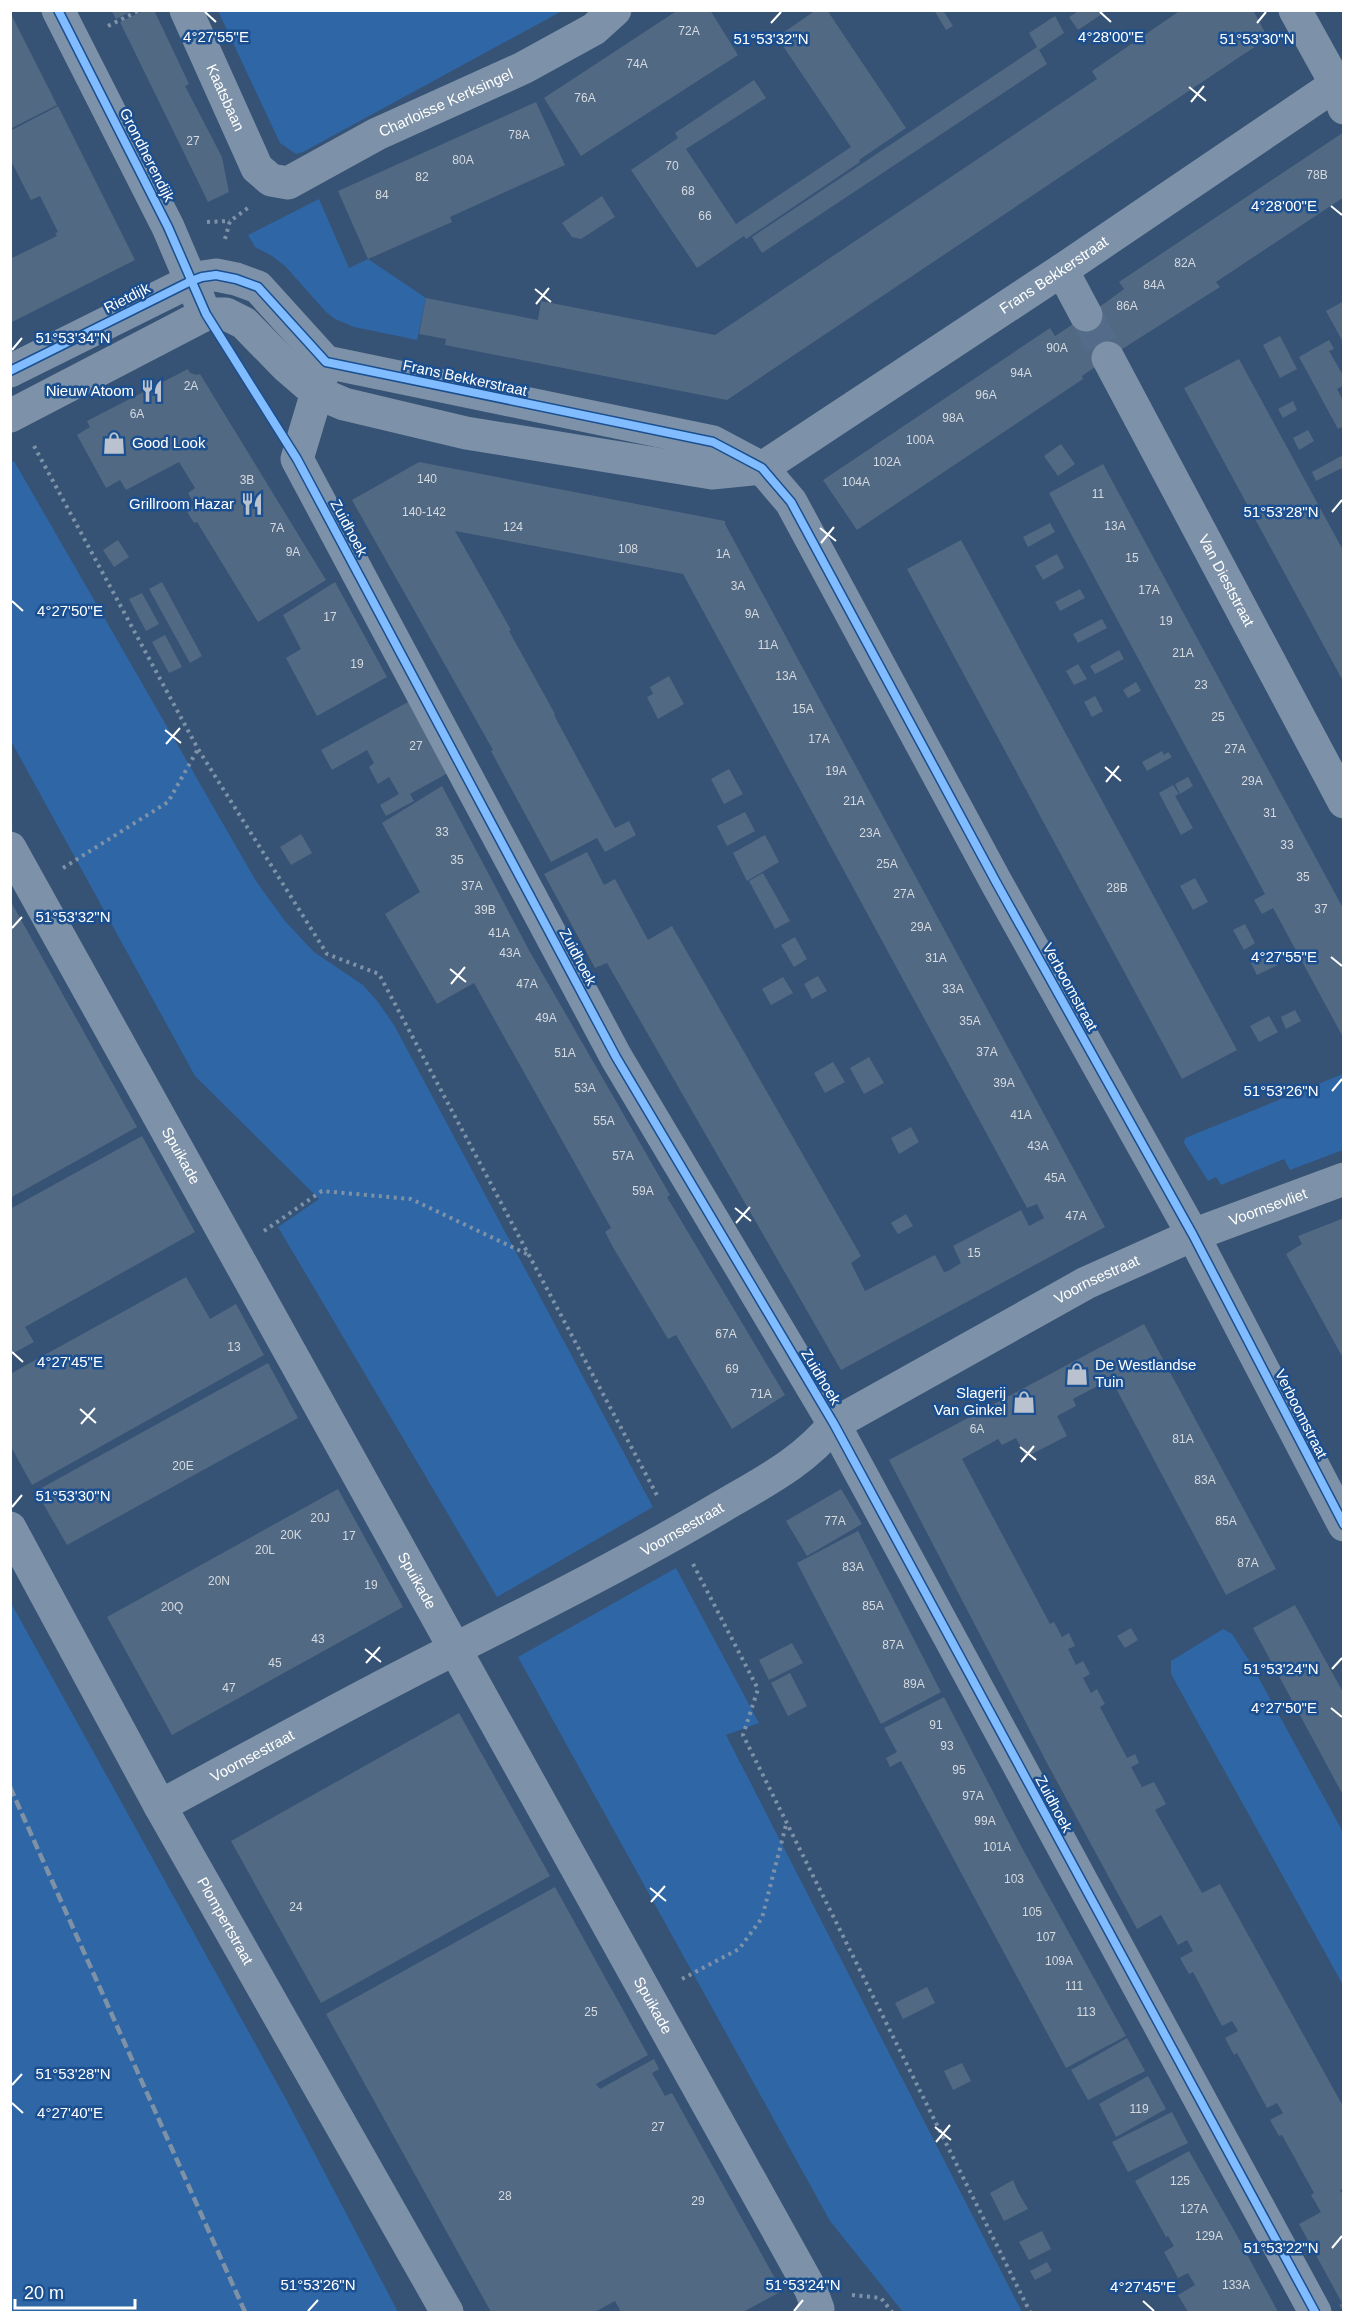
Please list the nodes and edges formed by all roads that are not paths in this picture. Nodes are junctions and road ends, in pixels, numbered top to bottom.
1 (58, 10) edge
2 (186, 10) edge
3 (615, 10) edge
4 (1295, 10) edge
5 (1341, 90) edge
6 (271, 180) joint
7 (1062, 270) junction
8 (191, 281) junction
9 (206, 314) junction
10 (1086, 315) tunnel mouth
11 (1108, 358) tunnel mouth
12 (10, 371) edge
13 (321, 377) junction
14 (10, 416) edge
15 (762, 468) junction
16 (1344, 802) edge
17 (10, 848) edge
18 (1344, 1179) edge
19 (1193, 1235) junction
20 (834, 1424) junction
21 (1344, 1525) edge
22 (10, 1528) edge
23 (455, 1648) junction
24 (160, 1806) junction
25 (447, 2313) edge
26 (812, 2313) edge
27 (1315, 2313) edge

1 - 8 street, Grondherendijk
2 - 6 street, Kaatsbaan
3 - 6 street, Charloisse Kerksingel
4 - 5 street
5 - 7 street, Frans Bekkerstraat
7 - 10 street
7 - 15 street, Frans Bekkerstraat
8 - 9 street, Grondherendijk
8 - 12 street, Rietdijk
8 - 13 street
9 - 13 street, Frans Bekkerstraat
9 - 14 street
11 - 16 street, Van Dieststraat
13 - 15 street, Frans Bekkerstraat
13 - 20 street, Zuidhoek
15 - 19 street, Verboomstraat
17 - 23 street, Spuikade
18 - 19 street, Voornsevliet
19 - 20 street, Voornsestraat
19 - 21 street, Verboomstraat
20 - 23 street, Voornsestraat
20 - 27 street, Zuidhoek
22 - 24 street, Plompertstraat
23 - 24 street, Voornsestraat
23 - 26 street, Spuikade
24 - 25 street, Plompertstraat

